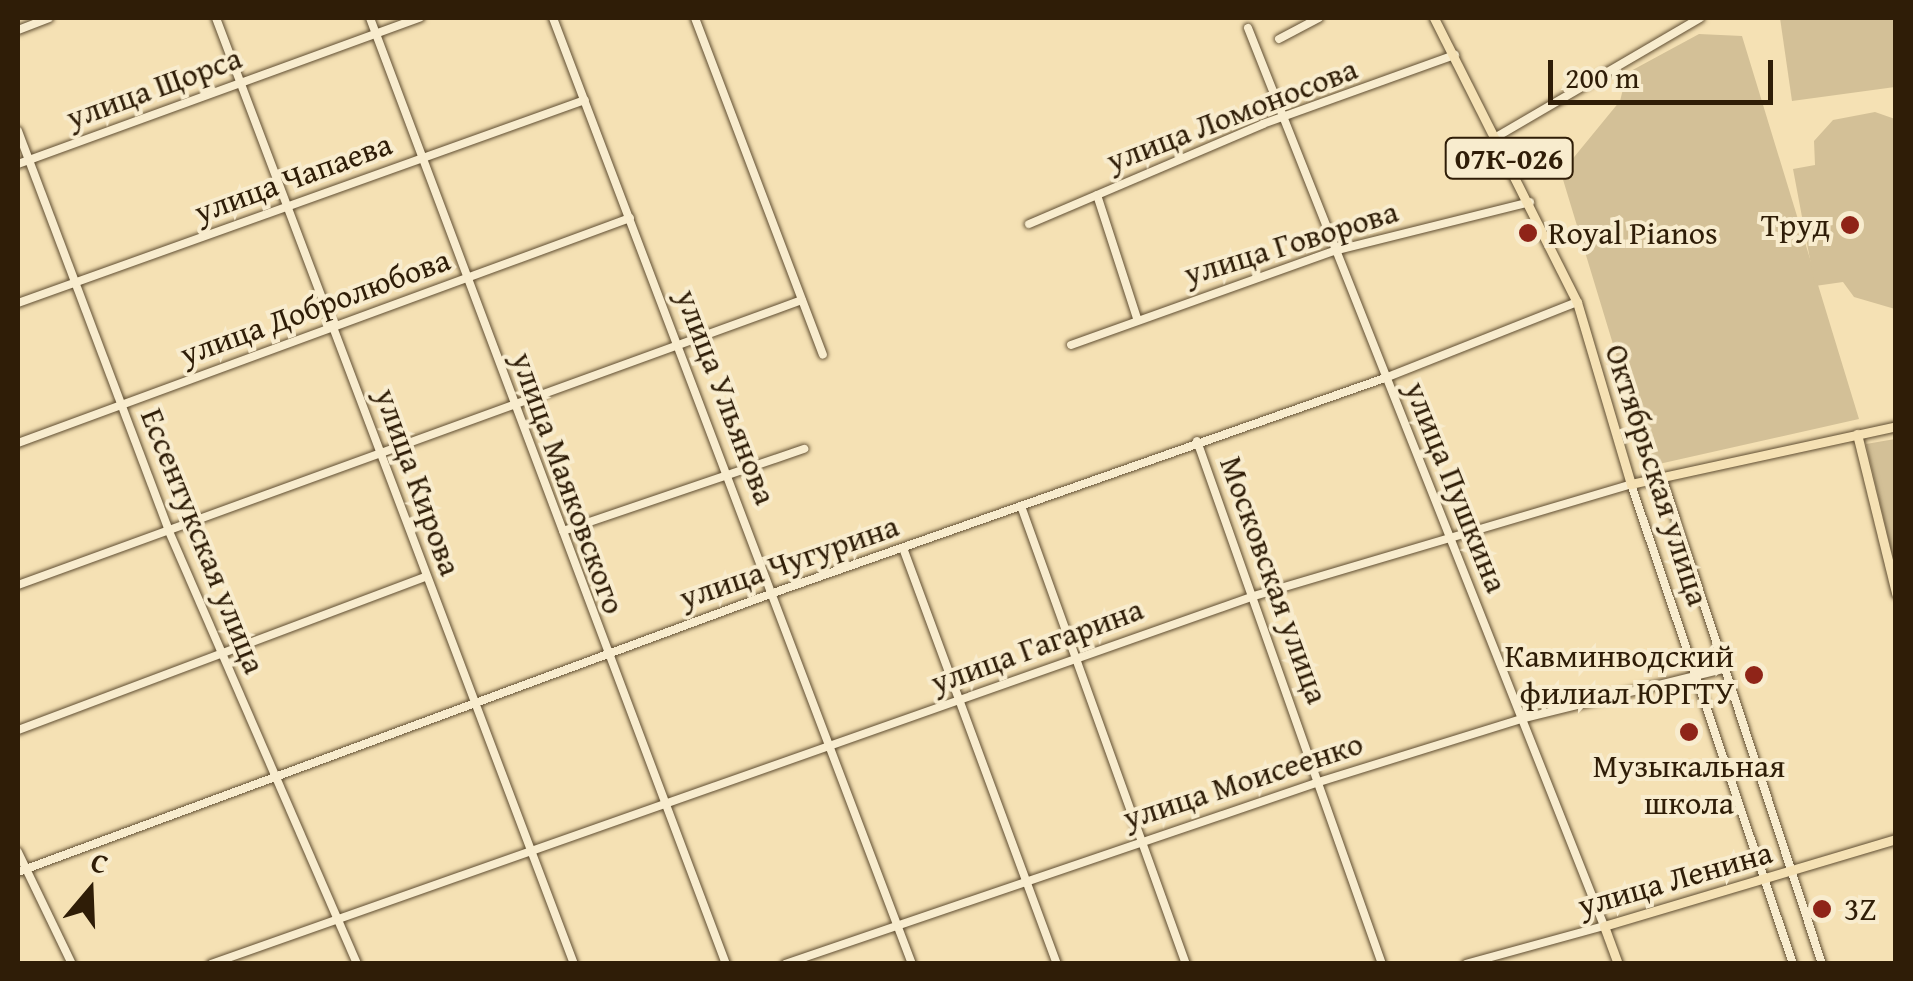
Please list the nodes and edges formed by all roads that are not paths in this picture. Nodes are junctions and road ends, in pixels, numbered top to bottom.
1 (49, 18) edge
2 (216, 18) edge
3 (370, 18) edge
4 (420, 18) edge
5 (553, 18) edge
6 (695, 18) edge
7 (1319, 18) edge
8 (1434, 18) edge
9 (1700, 18) edge
10 (1248, 28) dead end
11 (18, 30) edge
12 (376, 34) junction
13 (1279, 39) dead end
14 (1455, 55) junction
15 (240, 83) junction
16 (585, 100) junction
17 (1282, 119) junction
18 (18, 131) edge
19 (1498, 136) junction
20 (422, 158) junction
21 (30, 160) junction
22 (18, 164) edge
23 (1097, 195) junction
24 (1530, 202) junction
25 (288, 206) junction
26 (630, 218) junction
27 (1029, 224) dead end
28 (1334, 251) junction
29 (466, 278) junction
30 (76, 282) junction
31 (802, 300) junction
32 (1577, 302) junction
33 (18, 303) edge
34 (1137, 318) junction
35 (333, 327) junction
36 (678, 343) junction
37 (1071, 345) dead end
38 (824, 355) dead end
39 (1385, 378) junction
40 (511, 401) junction
41 (122, 404) junction
42 (1896, 426) edge
43 (1857, 434) junction
44 (1197, 441) junction
45 (18, 443) edge
46 (804, 449) dead end
47 (380, 450) junction
48 (731, 475) junction
49 (1662, 478) junction
50 (1631, 484) junction
51 (1021, 506) junction
52 (168, 529) junction
53 (563, 531) junction
54 (1449, 538) junction
55 (903, 548) junction
56 (426, 577) junction
57 (18, 585) edge
58 (773, 593) junction
59 (1896, 593) edge
60 (1254, 596) junction
61 (220, 654) junction
62 (605, 654) junction
63 (1073, 660) junction
64 (1723, 669) junction
65 (1696, 676) junction
66 (960, 700) junction
67 (475, 702) junction
68 (1522, 718) junction
69 (18, 730) edge
70 (830, 746) junction
71 (271, 777) junction
72 (1320, 782) junction
73 (665, 806) junction
74 (1896, 838) edge
75 (1141, 841) junction
76 (18, 852) edge
77 (532, 852) junction
78 (21, 870) edge
79 (1790, 872) junction
80 (1026, 878) junction
81 (1764, 880) junction
82 (338, 920) junction
83 (897, 923) junction
84 (1604, 926) junction
85 (72, 964) edge
86 (211, 964) edge
87 (357, 964) edge
88 (574, 964) edge
89 (726, 964) edge
90 (785, 964) edge
91 (912, 964) edge
92 (1056, 964) edge
93 (1186, 964) edge
94 (1382, 964) edge
95 (1466, 964) edge
96 (1618, 964) edge
97 (1793, 964) edge
98 (1822, 964) edge

1 - 11 street
2 - 15 street, улица Кирова
3 - 12 street, улица Маяковского
4 - 12 street, улица Щорса
5 - 16 street, улица Ульянова
6 - 31 street
7 - 13 street
8 - 14 main road, Октябрьская улица / 07К-026
9 - 19 street
10 - 17 street, улица Пушкина
12 - 15 street, улица Щорса
12 - 20 street, улица Маяковского
14 - 17 street, улица Ломоносова
14 - 19 main road, Октябрьская улица / 07К-026
15 - 21 street, улица Щорса
15 - 25 street, улица Кирова
16 - 20 street, улица Чапаева
16 - 26 street, улица Ульянова
17 - 23 street, улица Ломоносова
17 - 28 street, улица Пушкина
18 - 21 street, Ессентукская улица
19 - 24 main road, Октябрьская улица / 07К-026
20 - 25 street, улица Чапаева
20 - 29 street, улица Маяковского
21 - 22 street, улица Щорса
21 - 30 street, Ессентукская улица
23 - 27 street, улица Ломоносова
23 - 34 street
24 - 28 street, улица Говорова
24 - 32 main road, Октябрьская улица / 07К-026
25 - 30 street, улица Чапаева
25 - 35 street, улица Кирова
26 - 29 street, улица Добролюбова
26 - 36 street, улица Ульянова
28 - 34 street, улица Говорова
28 - 39 street, улица Пушкина
29 - 35 street, улица Добролюбова
29 - 40 street, улица Маяковского
30 - 33 street, улица Чапаева
30 - 41 street, Ессентукская улица
31 - 36 street
31 - 38 street
32 - 39 street, улица Чугурина
32 - 50 main road, Октябрьская улица / 07К-026
34 - 37 street, улица Говорова
35 - 41 street, улица Добролюбова
35 - 47 street, улица Кирова
36 - 40 street
36 - 48 street, улица Ульянова
39 - 44 street, улица Чугурина
39 - 54 street, улица Пушкина
40 - 47 street
40 - 53 street, улица Маяковского
41 - 45 street, улица Добролюбова
41 - 52 street, Ессентукская улица
42 - 43 main road, улица Гагарина
43 - 49 main road, улица Гагарина
43 - 59 main road
44 - 51 street, улица Чугурина
44 - 60 street, Московская улица
46 - 48 street
47 - 52 street
47 - 56 street, улица Кирова
48 - 53 street
48 - 58 street, улица Ульянова
49 - 50 main road, улица Гагарина
49 - 64 street, Октябрьская улица
50 - 54 street, улица Гагарина
50 - 65 street, Октябрьская улица
51 - 55 street, улица Чугурина
51 - 63 street
52 - 57 street
52 - 61 street, Ессентукская улица
53 - 62 street, улица Маяковского
54 - 60 street, улица Гагарина
54 - 68 street, улица Пушкина
55 - 58 street, улица Чугурина
55 - 66 street
56 - 61 street
56 - 67 street, улица Кирова
58 - 62 street, улица Чугурина
58 - 70 street, улица Ульянова
60 - 63 street, улица Гагарина
60 - 72 street, Московская улица
61 - 69 street
61 - 71 street, Ессентукская улица
62 - 67 street, улица Чугурина
62 - 73 street, улица Маяковского
63 - 66 street, улица Гагарина
63 - 75 street
64 - 65 street, улица Моисеенко
64 - 79 street, Октябрьская улица
65 - 68 street, улица Моисеенко
65 - 81 street, Октябрьская улица
66 - 70 street, улица Гагарина
66 - 80 street
67 - 71 street, улица Чугурина
67 - 77 street, улица Кирова
68 - 72 street, улица Моисеенко
68 - 84 street, улица Пушкина
70 - 73 street, улица Гагарина
70 - 83 street, улица Ульянова
71 - 78 street, улица Чугурина
71 - 82 street, Ессентукская улица
72 - 75 street, улица Моисеенко
72 - 94 street, Московская улица
73 - 77 street, улица Гагарина
73 - 89 street, улица Маяковского
74 - 79 main road, улица Ленина
75 - 80 street, улица Моисеенко
75 - 93 street
76 - 78 street
77 - 82 street, улица Гагарина
77 - 88 street, улица Кирова
78 - 85 street
79 - 81 main road, улица Ленина
79 - 98 street, Октябрьская улица
80 - 83 street, улица Моисеенко
80 - 92 street
81 - 84 main road, улица Ленина
81 - 97 street, Октябрьская улица
82 - 86 street, улица Гагарина
82 - 87 street, Ессентукская улица
83 - 90 street, улица Моисеенко
83 - 91 street, улица Ульянова
84 - 95 street, улица Ленина
84 - 96 main road, улица Пушкина

